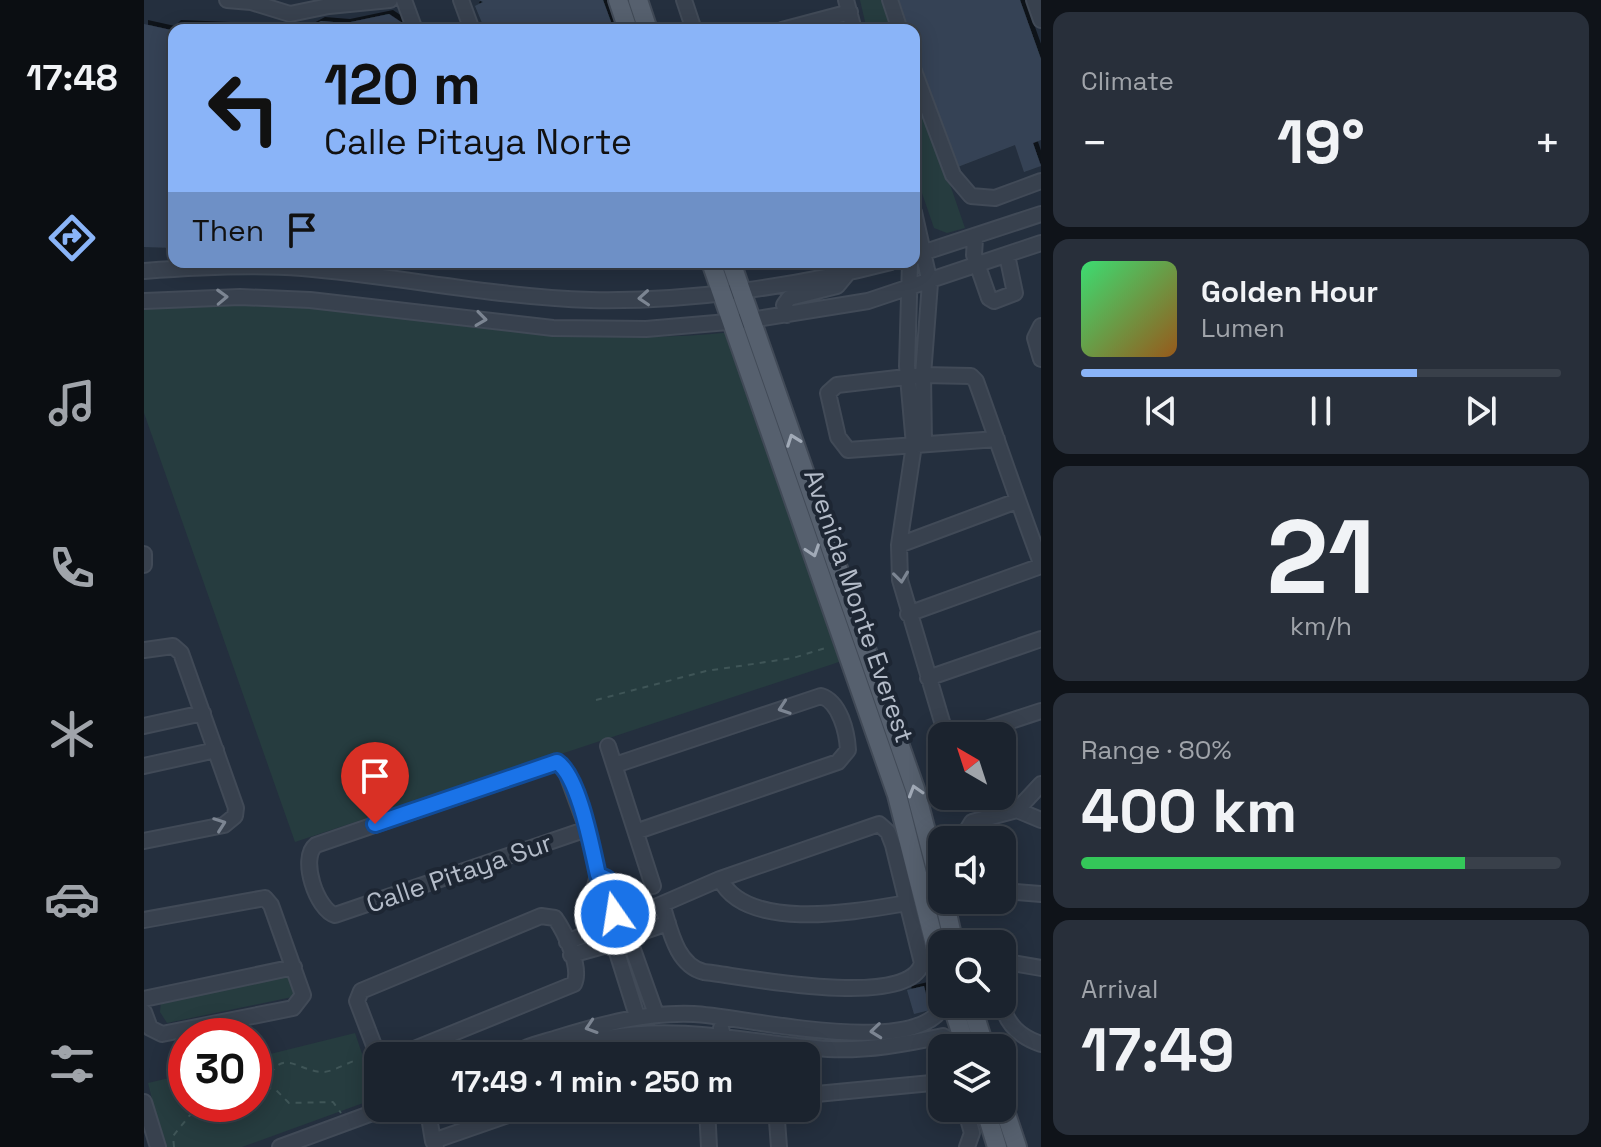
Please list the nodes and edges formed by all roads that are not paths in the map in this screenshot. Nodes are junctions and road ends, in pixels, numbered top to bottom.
1 (227, 0) edge
2 (390, 0) edge
3 (404, 0) edge
4 (461, 0) edge
5 (618, 0) edge
6 (638, 0) edge
7 (684, 0) edge
8 (890, 0) edge
9 (1034, 0) edge
10 (848, 6) edge
11 (1041, 20) edge
12 (413, 24) edge
13 (470, 24) edge
14 (626, 24) edge
15 (645, 24) edge
16 (692, 24) edge
17 (798, 24) edge
18 (898, 24) edge
19 (920, 87) edge
20 (1041, 181) edge
21 (1041, 214) edge
22 (975, 239) junction
23 (1041, 243) edge
24 (920, 254) edge
25 (1007, 255) junction
26 (979, 266) junction
27 (202, 268) edge
28 (265, 268) edge
29 (715, 268) edge
30 (731, 268) edge
31 (869, 268) edge
32 (910, 268) edge
33 (144, 271) edge
34 (847, 274) junction
35 (401, 279) junction
36 (930, 283) junction
37 (911, 289) junction
38 (731, 291) junction
39 (144, 301) edge
40 (395, 308) junction
41 (787, 315) junction
42 (742, 321) junction
43 (1039, 329) edge
44 (1041, 359) edge
45 (915, 376) junction
46 (997, 439) junction
47 (919, 444) junction
48 (1017, 501) junction
49 (899, 545) junction
50 (144, 554) edge
51 (1041, 564) edge
52 (144, 565) edge
53 (908, 614) junction
54 (1041, 639) edge
55 (144, 650) edge
56 (928, 678) junction
57 (1041, 711) edge
58 (203, 713) junction
59 (875, 713) junction
60 (942, 722) edge
61 (1008, 722) edge
62 (144, 726) edge
63 (843, 726) junction
64 (608, 746) dead end
65 (216, 750) junction
66 (615, 765) junction
67 (144, 766) edge
68 (1041, 784) edge
69 (1017, 810) junction
70 (1041, 820) edge
71 (973, 826) edge
72 (587, 829) junction
73 (638, 831) junction
74 (144, 841) edge
75 (928, 848) edge
76 (720, 879) junction
77 (653, 886) dead end
78 (1016, 892) edge
79 (1041, 894) edge
80 (907, 903) junction
81 (662, 904) junction
82 (144, 920) edge
83 (614, 920) junction
84 (668, 923) junction
85 (622, 943) junction
86 (569, 949) junction
87 (1016, 964) edge
88 (294, 967) junction
89 (1041, 968) edge
90 (144, 999) edge
91 (656, 1014) junction
92 (637, 1016) junction
93 (719, 1016) junction
94 (933, 1018) edge
95 (1008, 1018) edge
96 (145, 1019) edge
97 (922, 1024) junction
98 (723, 1035) junction
99 (750, 1039) junction
100 (928, 1039) joint
101 (373, 1042) edge
102 (436, 1042) edge
103 (546, 1042) edge
104 (595, 1042) edge
105 (725, 1042) edge
106 (750, 1042) edge
107 (1041, 1044) edge
108 (928, 1083) edge
109 (820, 1094) edge
110 (144, 1102) edge
111 (364, 1116) edge
112 (492, 1122) edge
113 (708, 1122) edge
114 (777, 1122) edge
115 (969, 1122) edge
116 (989, 1122) edge
117 (1009, 1122) edge
118 (430, 1123) dead end
119 (435, 1144) edge
120 (158, 1147) edge
121 (280, 1147) edge
122 (709, 1147) edge
123 (779, 1147) edge
124 (967, 1147) edge
125 (997, 1147) edge
126 (1017, 1147) edge

1 - 2 street
3 - 12 street
4 - 13 street
5 - 14 main road
6 - 15 main road
7 - 16 street
8 - 18 street
9 - 11 street
10 - 17 street
19 - 20 street
21 - 22 street
22 - 24 street
22 - 26 street
23 - 25 street
24 - 36 street
25 - 26 street
25 - 26 street
26 - 36 street
27 - 33 street
28 - 35 street
29 - 38 main road, Avenida Monte Everest
30 - 38 main road, Avenida Monte Everest
31 - 34 street
32 - 37 street
34 - 38 street
34 - 41 street
38 -> 35 street
35 - 40 street
36 - 37 street
36 - 45 street
37 - 41 street
37 - 45 street
38 - 42 main road, Avenida Monte Everest
39 -> 40 street
40 -> 42 street
41 - 42 street
59 -> 42 main road, Avenida Monte Everest
42 -> 59 main road, Avenida Monte Everest
43 - 44 street
45 - 46 street
45 - 47 street
45 - 47 street
46 - 47 street
46 - 48 street
47 - 49 street
48 - 49 street
48 - 51 street
49 -> 53 street
50 - 52 street
51 - 53 street
53 - 56 street
54 - 56 street
55 - 58 street
56 - 60 street
57 - 61 street
58 - 62 street
58 - 65 street
59 - 63 street
59 - 75 main road, Avenida Monte Everest
63 -> 66 street
63 - 73 street
64 - 66 street
65 - 67 street
74 -> 65 street
66 - 73 street
68 - 69 street
69 - 70 street
69 - 71 street
72 - 72 street, Calle Pitaya Sur
72 - 83 street
73 - 77 street
76 - 80 street
76 - 80 street
76 - 81 street
78 - 79 street
80 - 84 street
81 - 83 street
81 - 84 street
82 - 88 street
83 - 85 street
83 - 85 street
83 - 86 street
84 - 85 street
85 - 86 street
85 - 91 street
85 - 92 street
86 - 101 street
86 - 102 street
87 - 89 street
88 - 90 street
88 - 96 street
91 - 92 street
91 - 93 street
92 -> 103 street
97 -> 93 street
93 - 98 street
94 - 97 street
95 - 107 street
97 - 100 street
98 - 99 street
98 - 104 street
98 - 105 street
99 - 100 street
99 - 106 street
108 - 109 street
110 - 120 street
111 - 121 street
112 - 119 street
113 - 122 street
114 - 123 street
115 - 124 street
116 - 125 main road
117 - 126 main road
118 - 119 street

